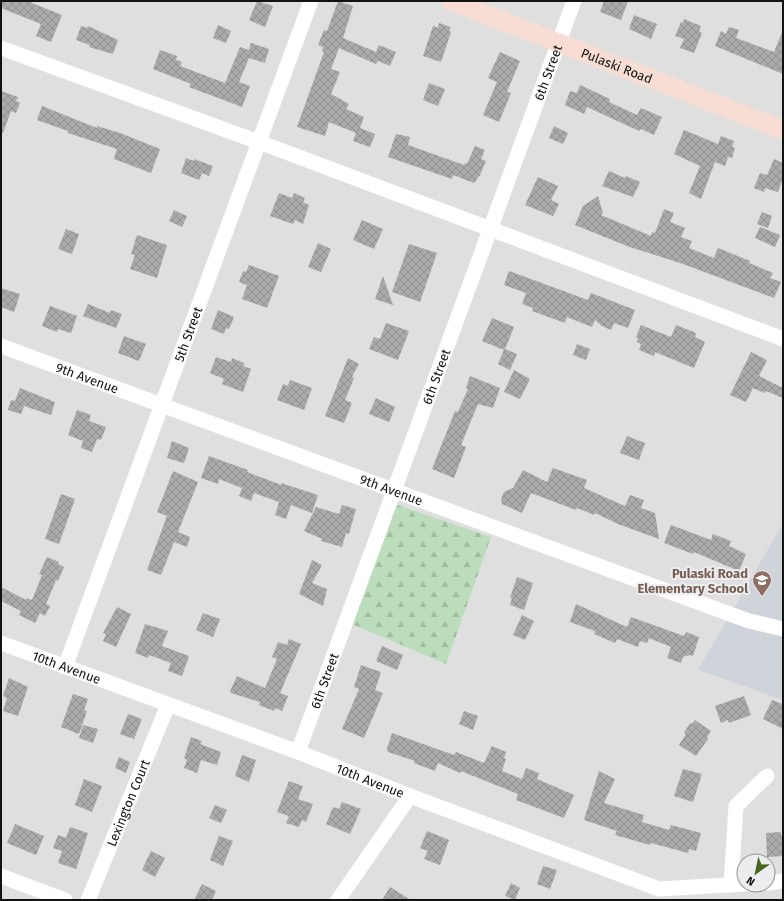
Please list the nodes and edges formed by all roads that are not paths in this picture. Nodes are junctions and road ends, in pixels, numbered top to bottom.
1 (311, 1) edge
2 (451, 1) edge
3 (574, 1) edge
4 (559, 43) junction
5 (1, 48) edge
6 (783, 130) edge
7 (259, 142) junction
8 (490, 228) junction
9 (783, 339) edge
10 (1, 346) edge
11 (161, 406) junction
12 (394, 491) junction
13 (783, 630) edge
14 (1, 643) edge
15 (65, 667) junction
16 (168, 705) junction
17 (298, 752) junction
18 (767, 776) dead end
19 (410, 796) junction
20 (737, 853) edge
21 (1, 876) edge
22 (736, 885) edge
23 (656, 894) edge
24 (65, 900) edge
25 (88, 900) edge
26 (338, 900) edge

1 - 7 street, 5th Street
2 - 4 main road, Pulaski Road
3 - 4 street, 6th Street
4 - 6 main road, Pulaski Road
4 - 8 street, 6th Street
5 - 7 street
7 - 8 street
7 - 11 street, 5th Street
8 - 9 street
8 - 12 street, 6th Street
10 - 11 street, 9th Avenue
11 - 12 street, 9th Avenue
11 - 15 street, 5th Street
12 - 13 street, 9th Avenue
12 - 17 street, 6th Street
14 - 15 street, 10th Avenue
15 - 16 street, 10th Avenue
16 - 17 street, 10th Avenue
16 - 25 street, Lexington Court
17 - 19 street, 10th Avenue
18 - 20 street
19 - 23 street, 10th Avenue
19 - 26 street
21 - 24 street
22 - 23 street, 10th Avenue

